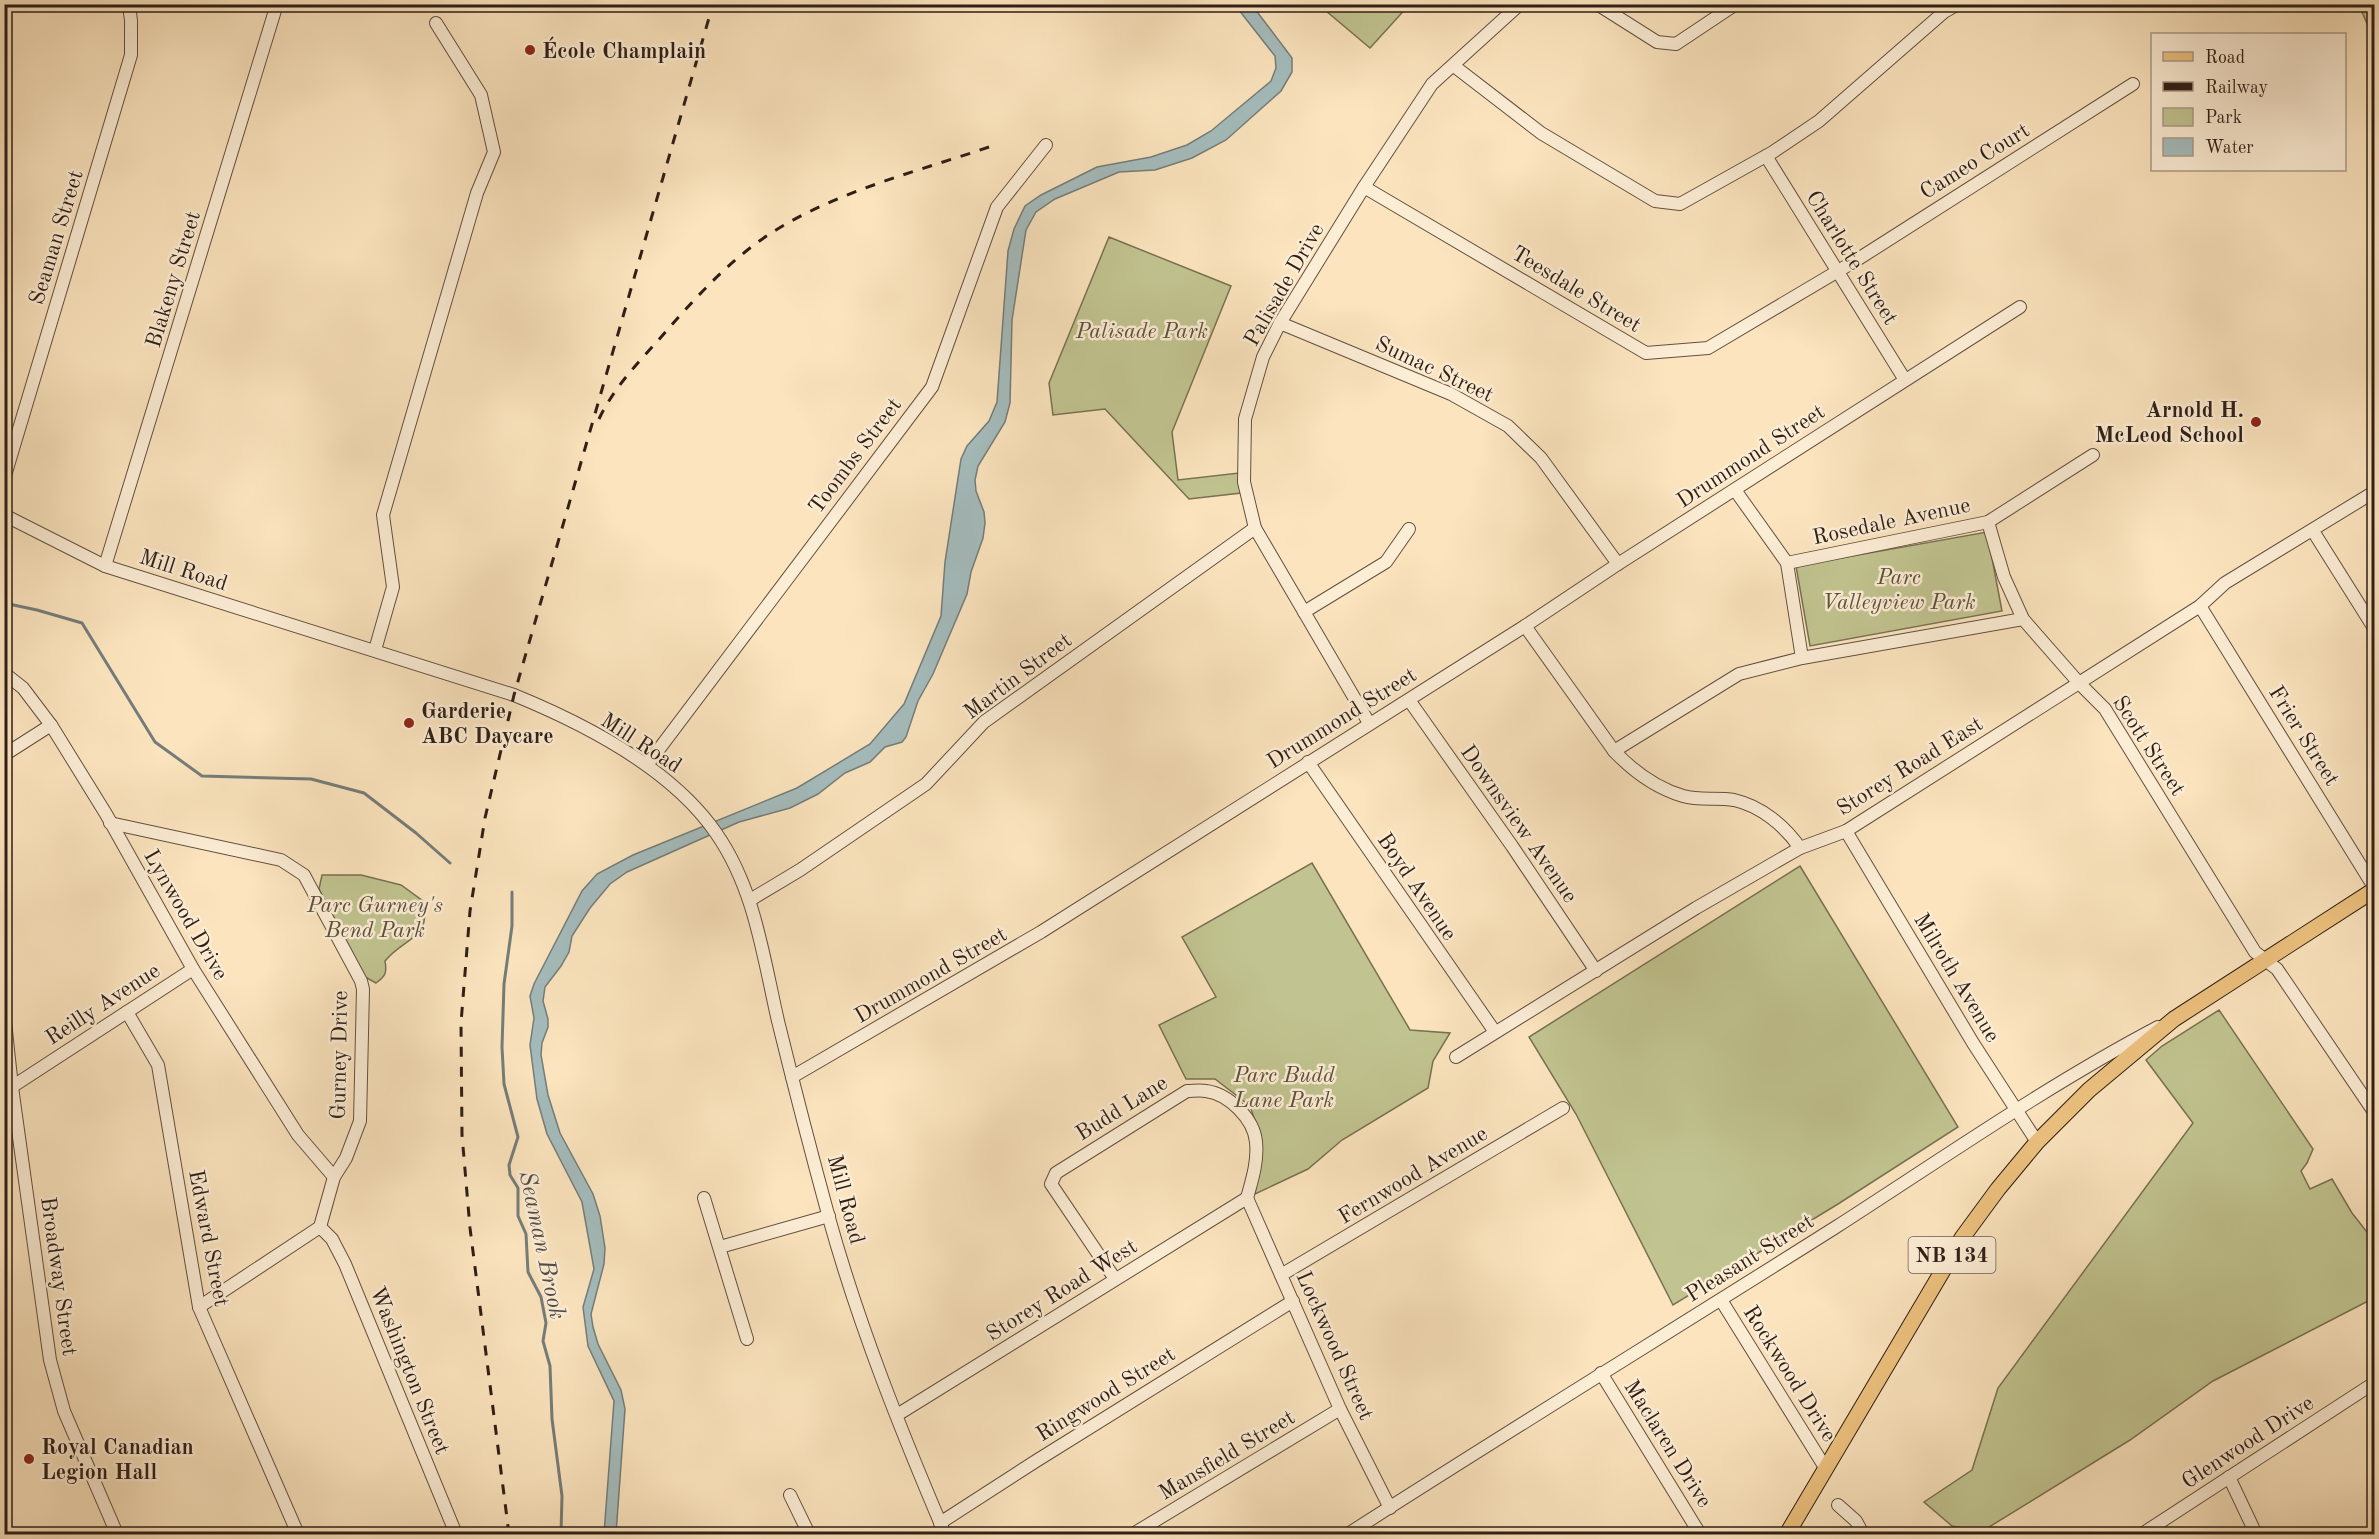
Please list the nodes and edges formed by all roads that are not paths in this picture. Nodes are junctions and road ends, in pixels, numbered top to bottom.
1 (129, 4) edge
2 (277, 4) edge
3 (1520, 4) edge
4 (1597, 4) edge
5 (1736, 4) edge
6 (1958, 4) edge
7 (436, 23) dead end
8 (1454, 66) junction
9 (2133, 84) dead end
10 (1046, 145) dead end
11 (1766, 156) junction
12 (1364, 187) junction
13 (1837, 270) junction
14 (2020, 307) dead end
15 (1280, 323) junction
16 (1905, 380) junction
17 (2093, 455) dead end
18 (4, 479) edge
19 (1735, 490) junction
20 (2374, 492) edge
21 (4, 515) edge
22 (1989, 522) junction
23 (1255, 528) junction
24 (1410, 529) dead end
25 (2313, 531) junction
26 (1787, 563) junction
27 (1618, 564) junction
28 (105, 566) junction
29 (2200, 606) junction
30 (1304, 612) junction
31 (2024, 619) junction
32 (1525, 626) junction
33 (2374, 628) edge
34 (375, 651) junction
35 (1802, 658) junction
36 (4, 673) edge
37 (2079, 683) junction
38 (1409, 700) junction
39 (1369, 723) junction
40 (51, 725) junction
41 (1614, 751) junction
42 (4, 755) edge
43 (1308, 762) junction
44 (647, 765) junction
45 (110, 823) junction
46 (1846, 831) junction
47 (1800, 848) junction
48 (2374, 888) edge
49 (750, 900) junction
50 (2265, 959) junction
51 (193, 969) junction
52 (1596, 971) junction
53 (4, 1012) edge
54 (127, 1012) junction
55 (2174, 1019) junction
56 (1495, 1032) junction
57 (1456, 1057) dead end
58 (792, 1077) junction
59 (8, 1089) edge
60 (1563, 1108) dead end
61 (2016, 1110) junction
62 (2374, 1112) edge
63 (2037, 1143) junction
64 (334, 1177) junction
65 (704, 1198) dead end
66 (1247, 1198) junction
67 (828, 1216) junction
68 (320, 1227) junction
69 (720, 1247) junction
70 (1281, 1275) junction
71 (1115, 1279) junction
72 (1721, 1299) junction
73 (1293, 1301) junction
74 (199, 1307) junction
75 (747, 1339) dead end
76 (1601, 1373) junction
77 (2374, 1383) edge
78 (1340, 1409) junction
79 (897, 1415) junction
80 (1826, 1469) junction
81 (2229, 1478) junction
82 (790, 1495) dead end
83 (1838, 1505) dead end
84 (1390, 1508) junction
85 (943, 1529) edge
86 (117, 1534) edge
87 (298, 1534) edge
88 (456, 1534) edge
89 (809, 1534) edge
90 (1133, 1534) edge
91 (1348, 1534) edge
92 (1700, 1534) edge
93 (1787, 1534) edge
94 (1863, 1534) edge
95 (2142, 1534) edge
96 (2256, 1534) edge

1 - 18 street, Seaman Street
2 - 28 street, Blakeny Street
3 - 8 street, Palisade Drive
4 - 5 street
6 - 11 street
7 - 34 street
8 - 11 street
8 - 12 street, Palisade Drive
9 - 13 street, Cameo Court
10 - 44 street, Toombs Street
11 - 13 street, Charlotte Street
12 - 13 street, Teesdale Street
12 - 15 street, Palisade Drive
13 - 16 street, Charlotte Street
14 - 16 street, Drummond Street
15 - 23 street, Palisade Drive
15 - 27 street, Sumac Street
16 - 19 street, Drummond Street
17 - 22 street, Rosedale Avenue
19 - 26 street
19 - 27 street, Drummond Street
20 - 25 street, Storey Road East
21 - 28 street, Mill Road
22 - 26 street, Rosedale Avenue
22 - 31 street, Scott Street
23 - 30 street, Palisade Drive
23 - 49 street, Martin Street
24 - 30 street
25 - 29 street, Storey Road East
25 - 33 street
26 - 35 street
27 - 32 street, Drummond Street
28 - 34 street, Mill Road
29 - 37 street, Storey Road East
29 - 48 street, Frier Street
30 - 39 street, Palisade Drive
31 - 35 street
31 - 37 street, Scott Street
32 - 38 street, Drummond Street
32 - 41 street
34 - 44 street, Mill Road
35 - 41 street
36 - 40 street, Lynwood Drive
37 - 46 street, Storey Road East
37 - 50 street, Scott Street
38 - 39 street, Drummond Street
38 - 52 street, Downsview Avenue
39 - 43 street, Drummond Street
40 - 42 street
40 - 45 street, Lynwood Drive
41 - 47 street
43 - 56 street, Boyd Avenue
43 - 58 street, Drummond Street
44 - 49 street, Mill Road
45 - 51 street, Lynwood Drive
45 - 64 street, Gurney Drive
46 - 47 street, Storey Road East
46 - 61 street, Milroth Avenue
47 - 52 street, Storey Road East
48 - 50 main road, NB 134
49 - 58 street, Mill Road
50 - 55 main road, NB 134
50 - 62 street, Scott Street
51 - 54 street, Reilly Avenue
51 - 64 street, Lynwood Drive
52 - 56 street, Storey Road East
53 - 59 street, Broadway Street
54 - 59 street, Reilly Avenue
54 - 74 street, Edward Street
55 - 61 street, Pleasant Street
55 - 63 main road, NB 134
56 - 57 street, Storey Road East
58 - 67 street, Mill Road
59 - 86 street, Broadway Street
60 - 70 street, Fernwood Avenue
61 - 63 street, Milroth Avenue
61 - 72 street, Pleasant Street
63 - 80 main road, NB 134
64 - 68 street, Gurney Drive
65 - 69 street
66 - 70 street, Lockwood Street
66 - 71 street, Storey Road West
66 - 71 street, Budd Lane
67 - 69 street
67 - 79 street, Mill Road
68 - 74 street
68 - 88 street, Washington Street
69 - 75 street
70 - 73 street, Lockwood Street
71 - 79 street, Storey Road West
72 - 76 street, Pleasant Street
72 - 80 street, Rockwood Drive
73 - 78 street, Lockwood Street
73 - 85 street, Ringwood Street
74 - 87 street, Edward Street
76 - 84 street, Pleasant Street
76 - 92 street, Maclaren Drive
77 - 81 street, Glenwood Drive
78 - 84 street, Lockwood Street
78 - 90 street, Mansfield Street
79 - 85 street, Mill Road
80 - 93 main road, NB 134
81 - 95 street, Glenwood Drive
81 - 96 street
82 - 89 street
83 - 94 street
84 - 91 street, Pleasant Street

